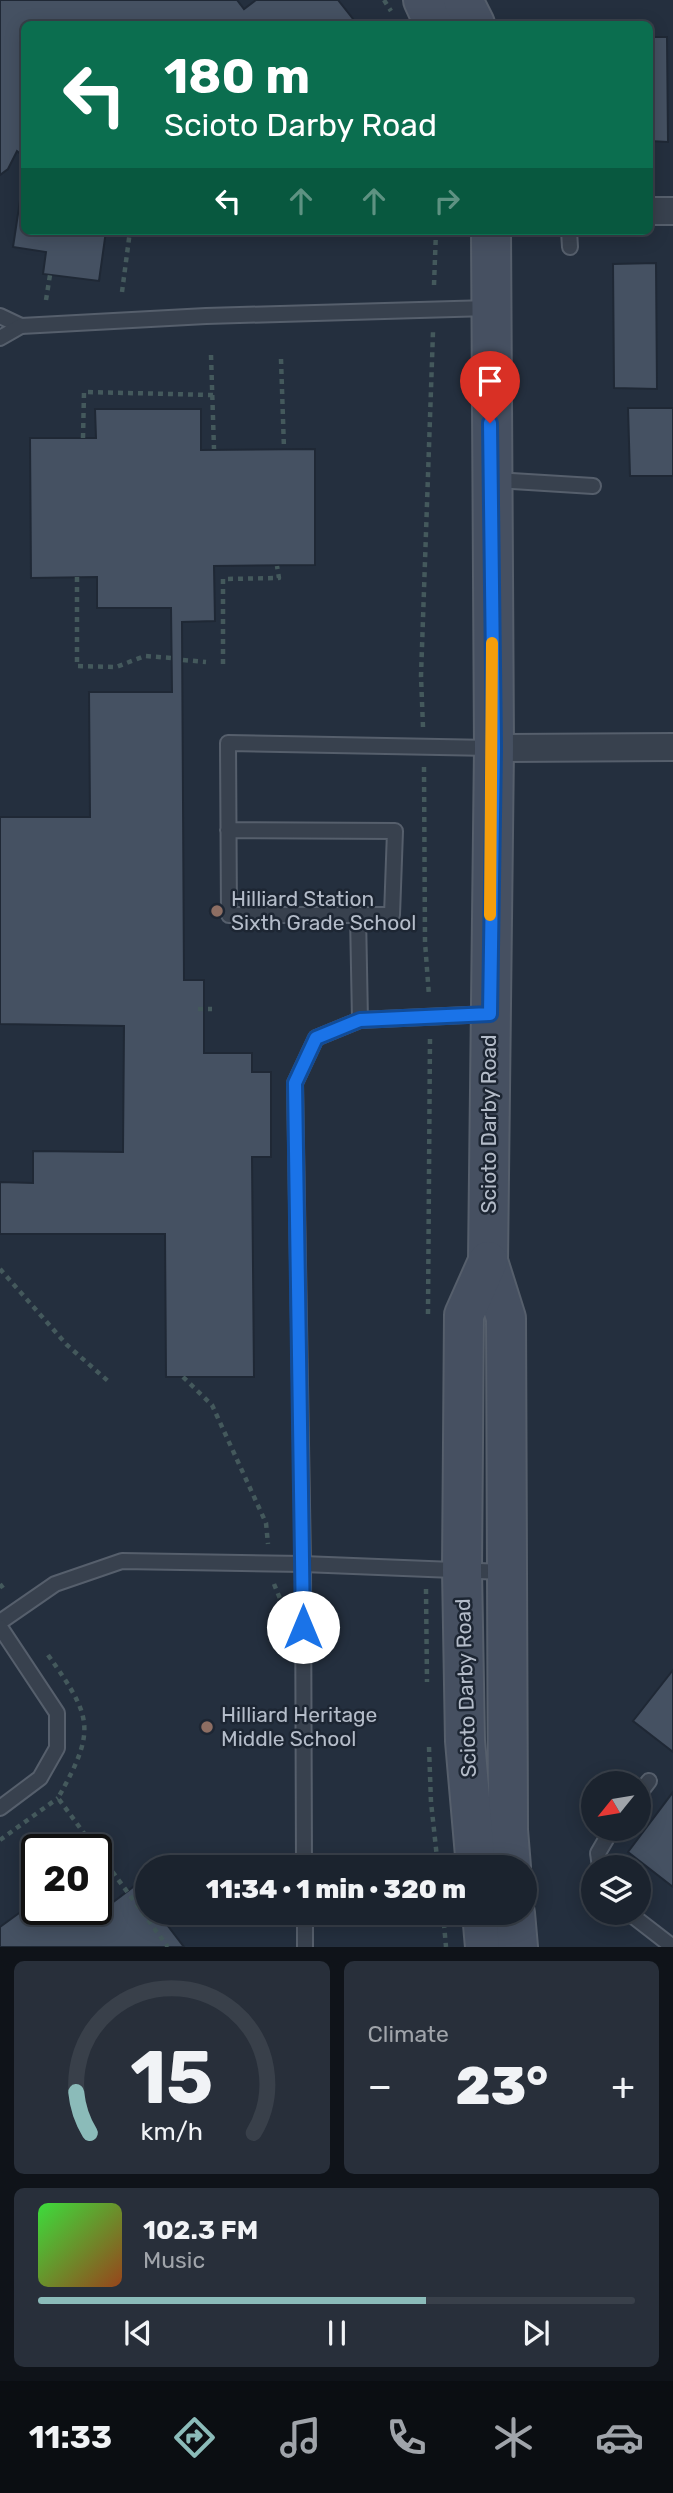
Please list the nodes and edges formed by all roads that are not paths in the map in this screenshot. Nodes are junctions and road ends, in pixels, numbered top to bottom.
1 (423, 0) edge
2 (463, 0) edge
3 (475, 0) edge
4 (433, 21) edge
5 (474, 21) edge
6 (475, 21) edge
7 (653, 211) edge
8 (673, 211) edge
9 (492, 235) edge
10 (569, 235) edge
11 (570, 247) dead end
12 (491, 308) junction
13 (0, 316) edge
14 (21, 326) junction
15 (0, 338) edge
16 (491, 479) junction
17 (593, 486) dead end
18 (673, 747) edge
19 (494, 748) junction
20 (228, 830) junction
21 (358, 915) junction
22 (490, 1014) junction
23 (360, 1020) junction
24 (488, 1261) junction
25 (303, 1564) junction
26 (462, 1570) junction
27 (507, 1572) junction
28 (0, 1625) edge
29 (0, 1808) edge
30 (304, 1855) edge
31 (475, 1855) edge
32 (511, 1855) edge
33 (305, 1925) edge
34 (483, 1925) edge
35 (516, 1925) edge
36 (645, 1925) edge
37 (305, 1947) edge
38 (485, 1947) edge
39 (518, 1947) edge
40 (673, 1947) edge

1 - 4 main road
2 - 5 main road
3 - 6 main road
7 - 8 street
9 - 12 main road, Scioto Darby Road
10 - 11 lane
12 - 14 lane
12 - 16 main road, Scioto Darby Road
13 - 14 lane
14 - 15 lane
16 - 17 lane
16 - 19 main road, Scioto Darby Road
18 - 19 street
19 - 20 lane
19 - 22 main road, Scioto Darby Road
20 - 21 lane
20 - 21 lane
21 - 23 lane
22 - 23 lane
22 - 24 main road, Scioto Darby Road
23 - 25 lane
24 - 26 main road, Scioto Darby Road
24 - 27 main road, Scioto Darby Road
25 - 26 lane
25 - 28 lane
25 - 30 lane
26 - 27 lane
26 - 31 main road, Scioto Darby Road
27 - 32 main road, Scioto Darby Road
28 - 29 lane
33 - 37 lane
34 - 38 main road
35 - 39 main road
36 - 40 lane

